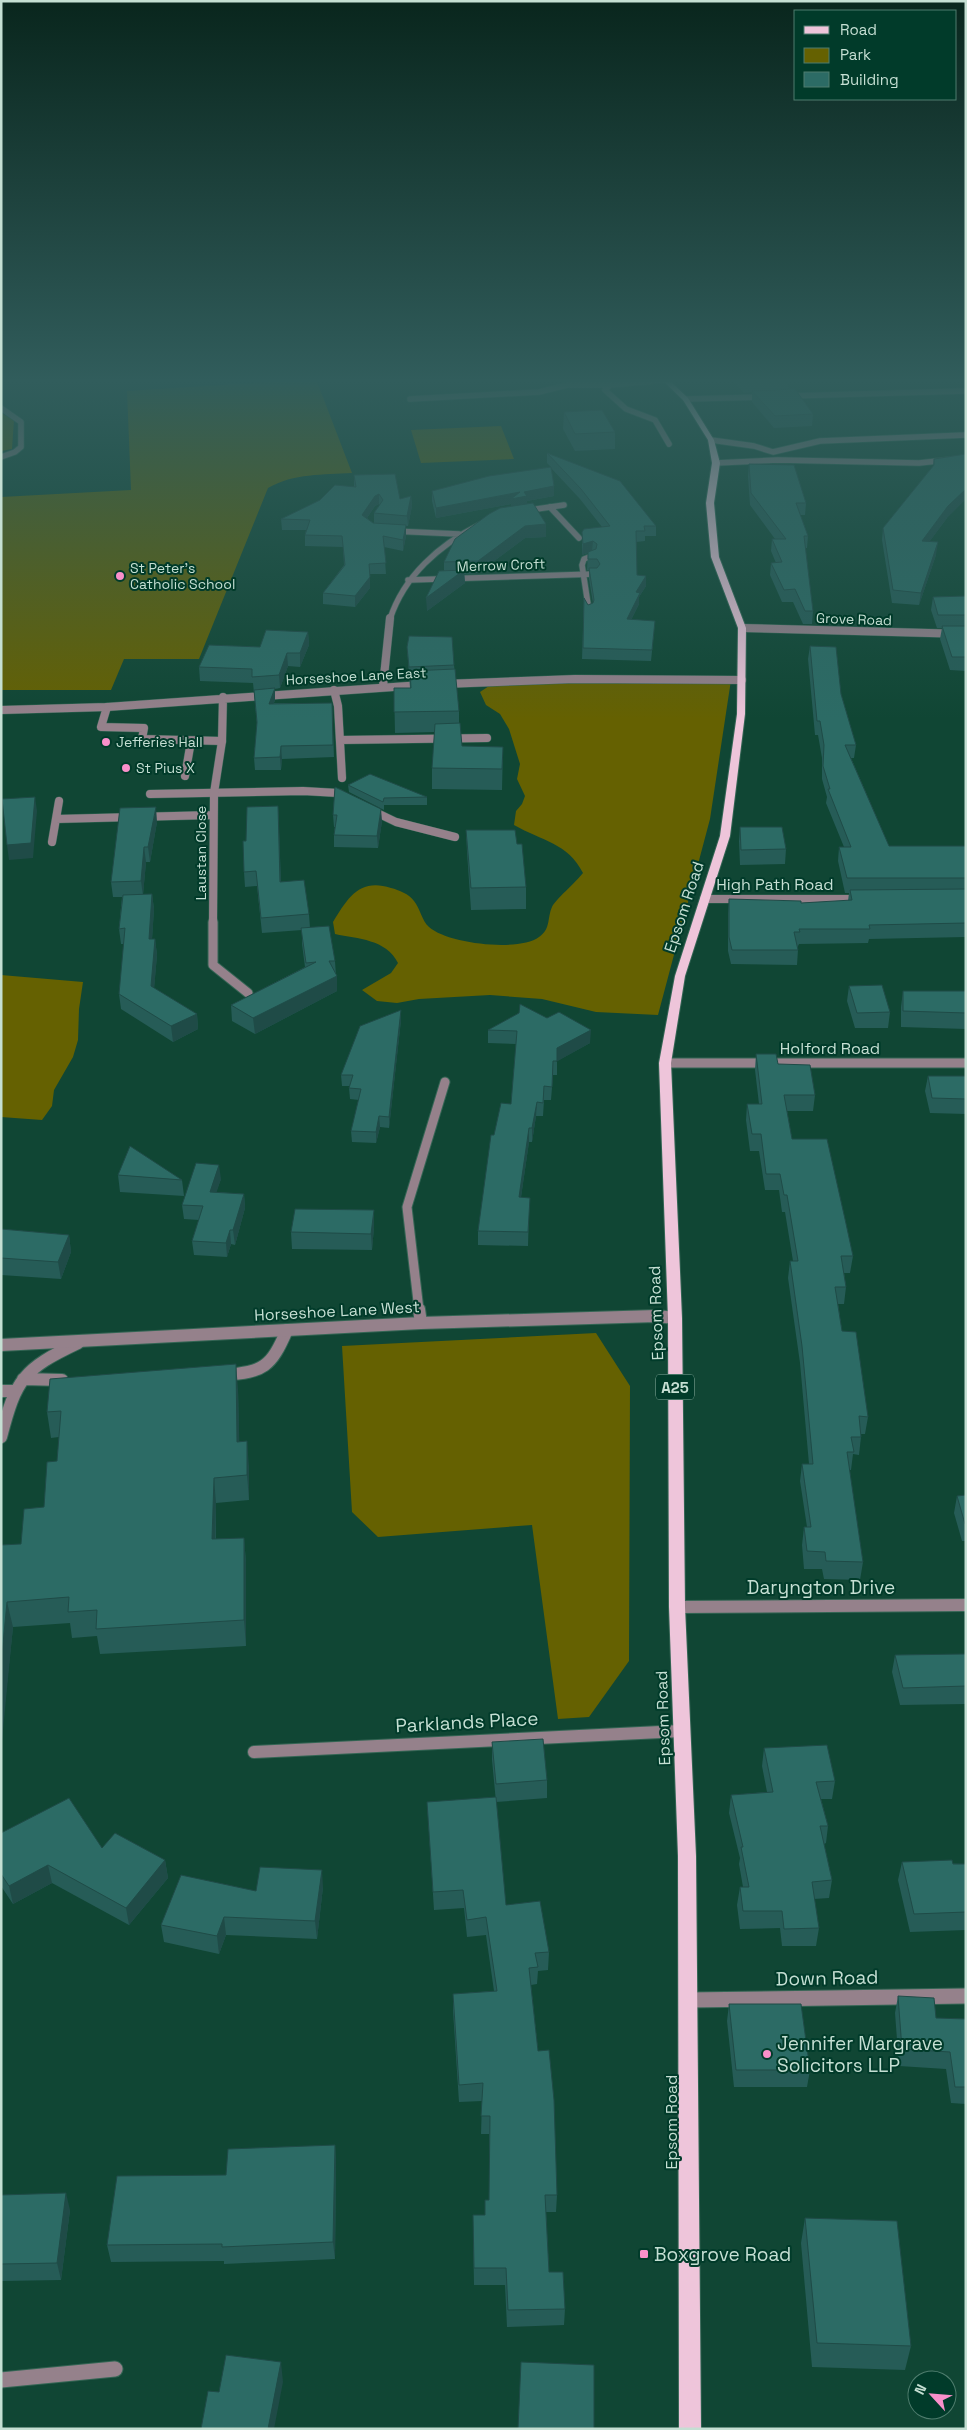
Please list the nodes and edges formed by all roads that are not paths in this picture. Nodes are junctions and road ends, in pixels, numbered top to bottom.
1 (712, 492) edge
2 (564, 505) dead end
3 (550, 507) junction
4 (516, 512) edge
5 (483, 523) edge
6 (388, 530) edge
7 (459, 534) junction
8 (579, 538) dead end
9 (592, 556) edge
10 (595, 574) edge
11 (582, 575) junction
12 (408, 580) junction
13 (589, 612) edge
14 (742, 628) junction
15 (966, 634) edge
16 (742, 680) junction
17 (439, 684) edge
18 (429, 685) edge
19 (382, 686) junction
20 (334, 690) junction
21 (223, 697) junction
22 (107, 707) junction
23 (1, 710) edge
24 (487, 738) dead end
25 (340, 740) junction
26 (192, 741) junction
27 (222, 741) junction
28 (185, 776) dead end
29 (342, 778) dead end
30 (214, 793) junction
31 (150, 794) dead end
32 (59, 801) dead end
33 (352, 801) edge
34 (366, 808) edge
35 (214, 815) junction
36 (56, 819) junction
37 (455, 837) dead end
38 (52, 842) dead end
39 (704, 899) junction
40 (869, 899) edge
41 (248, 993) dead end
42 (665, 1063) junction
43 (966, 1064) edge
44 (445, 1082) dead end
45 (675, 1318) junction
46 (421, 1323) junction
47 (287, 1330) junction
48 (79, 1342) junction
49 (1, 1345) edge
50 (214, 1375) edge
51 (23, 1379) junction
52 (72, 1380) edge
53 (1, 1391) edge
54 (14, 1391) junction
55 (1, 1437) edge
56 (966, 1605) edge
57 (676, 1607) junction
58 (681, 1732) junction
59 (254, 1752) dead end
60 (966, 1996) edge
61 (688, 2000) junction
62 (115, 2369) dead end
63 (1, 2380) edge
64 (690, 2429) edge

1 - 14 main road, Epsom Road / A25
2 - 3 street
3 - 4 street
3 - 8 street
5 - 7 street, Merrow Croft
6 - 7 street, Merrow Croft
7 - 12 street, Merrow Croft
9 - 11 street
10 - 11 street, Merrow Croft
11 - 12 street, Merrow Croft
11 - 13 street
12 - 19 street, Merrow Croft
14 - 15 street, Grove Road
14 - 16 main road, Epsom Road / A25
16 - 17 street, Horseshoe Lane East
16 - 39 main road, Epsom Road / A25
18 - 19 street, Horseshoe Lane East
19 - 20 street, Horseshoe Lane East
20 - 21 street, Horseshoe Lane East
20 - 25 street
21 - 22 street, Horseshoe Lane East
21 - 27 street, Laustan Close
22 - 23 street, Horseshoe Lane East
22 - 26 street
24 - 25 street
25 - 29 street
26 - 27 street
26 - 28 street
27 - 30 street, Laustan Close
30 - 31 street
30 - 33 street
30 - 35 street, Laustan Close
32 - 36 street
34 - 37 street
35 - 36 street
35 - 41 street, Laustan Close
36 - 38 street
39 - 40 street, High Path Road
39 - 42 main road, Epsom Road / A25
42 - 43 street, Holford Road
42 - 45 main road, Epsom Road / A25
44 - 46 street
45 - 46 street, Horseshoe Lane West
45 - 57 main road, Epsom Road / A25
46 - 47 street, Horseshoe Lane West
47 - 48 street, Horseshoe Lane West
47 - 50 street
48 - 49 street, Horseshoe Lane West
48 - 51 street
51 - 52 street
51 - 54 street
53 - 54 street
54 - 55 street
56 - 57 street, Daryngton Drive
57 - 58 main road, Epsom Road / A25
58 - 59 street, Parklands Place
58 - 61 main road, Epsom Road / A25
60 - 61 street, Down Road
61 - 64 main road, Epsom Road / A25
62 - 63 street

